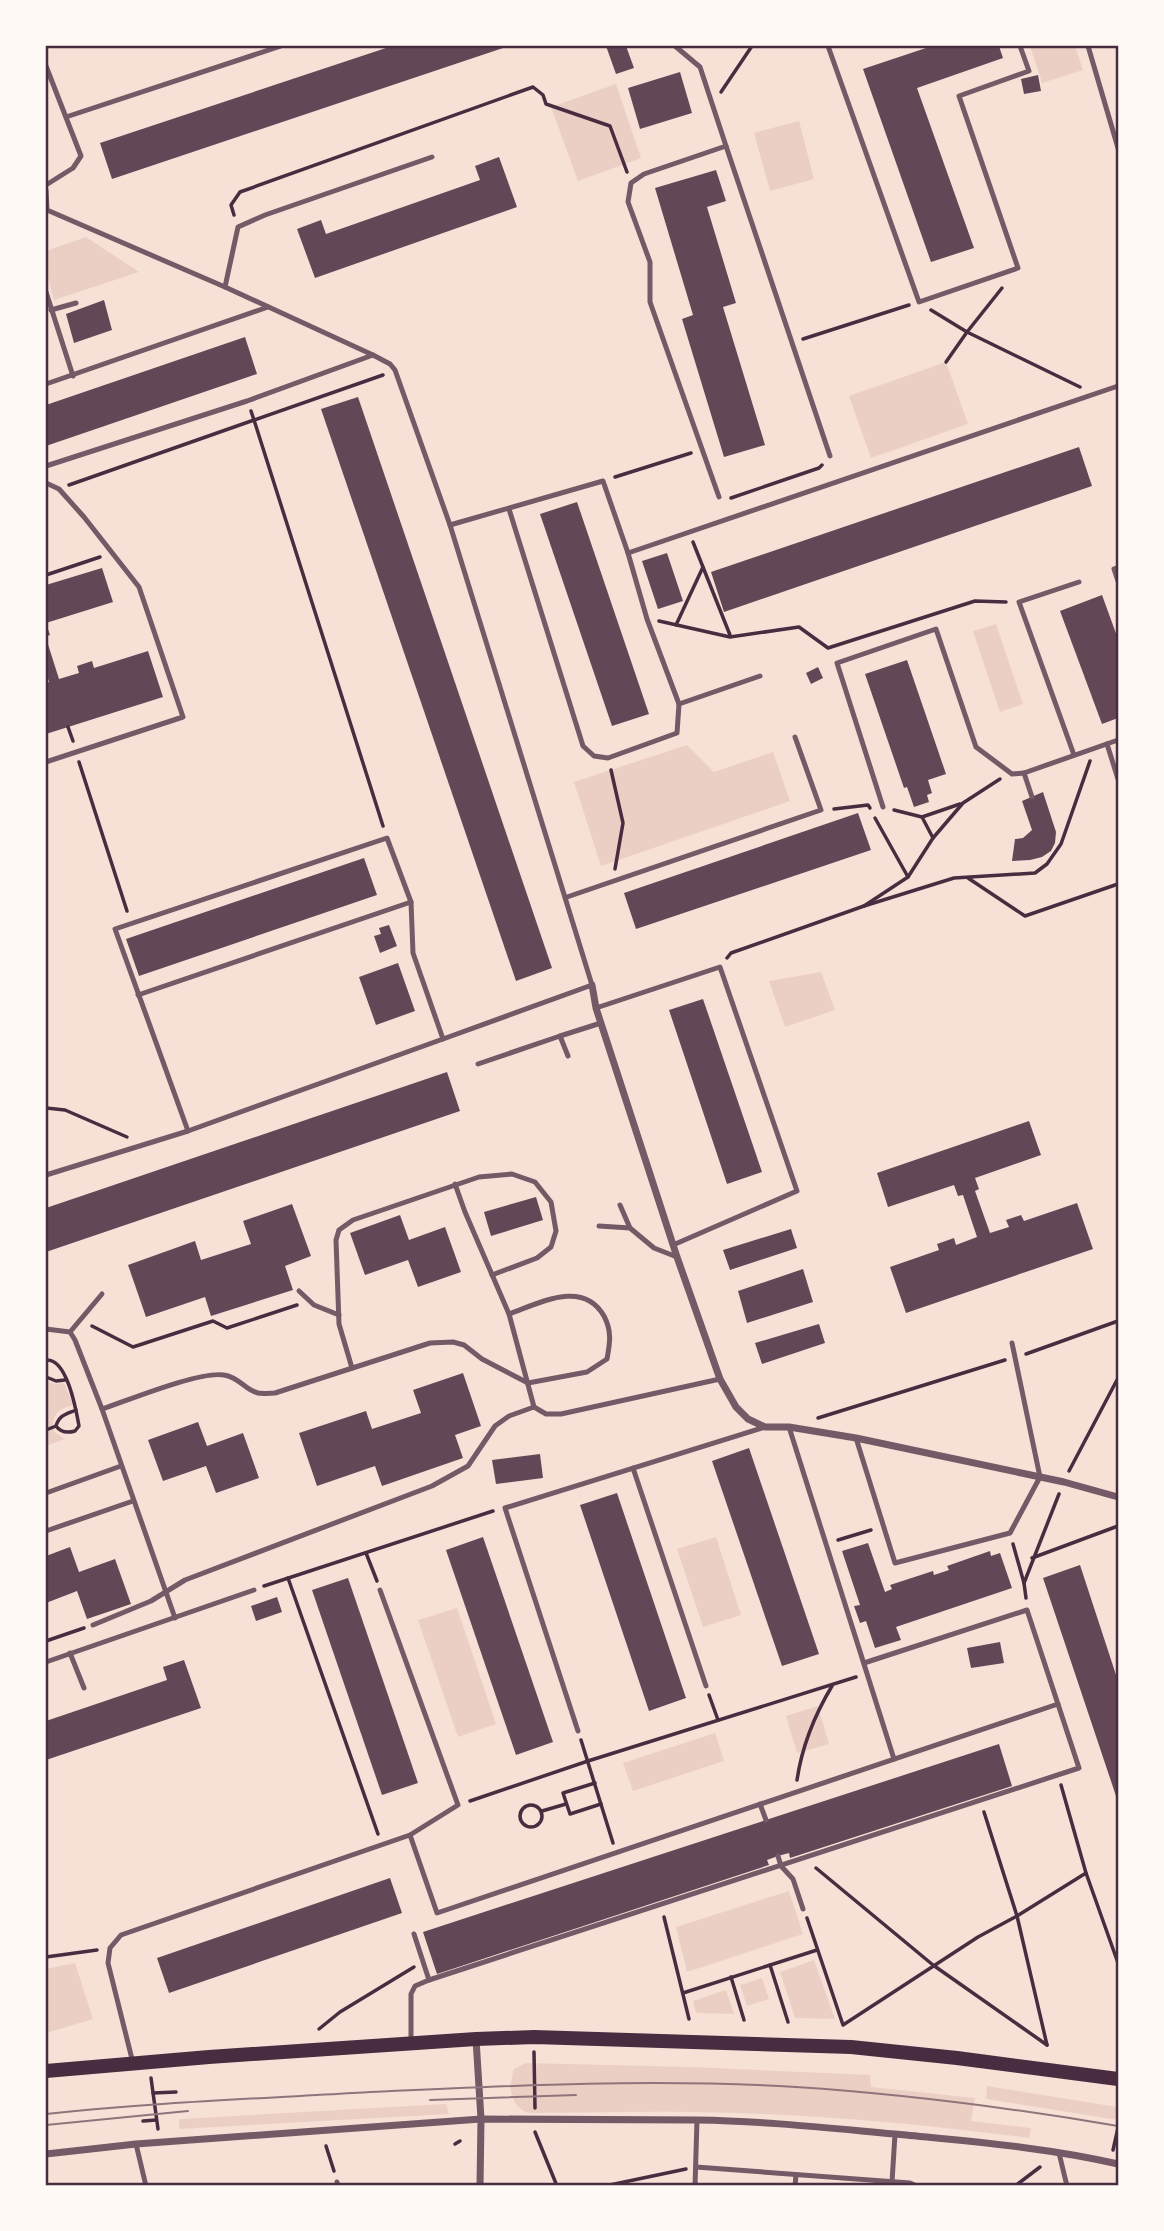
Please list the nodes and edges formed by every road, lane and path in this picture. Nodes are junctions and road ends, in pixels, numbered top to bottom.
1 (281, 46) edge
2 (675, 46) edge
3 (752, 46) edge
4 (828, 46) edge
5 (1020, 46) edge
6 (1088, 46) edge
7 (46, 70) edge
8 (713, 106) junction
9 (66, 117) junction
10 (726, 146) junction
11 (1118, 148) edge
12 (432, 156) dead end
13 (624, 166) dead end
14 (46, 185) edge
15 (46, 190) edge
16 (46, 211) edge
17 (237, 227) junction
18 (1018, 268) junction
19 (225, 287) junction
20 (46, 292) edge
21 (919, 302) junction
22 (76, 303) dead end
23 (268, 307) junction
24 (51, 310) junction
25 (967, 332) junction
26 (793, 342) junction
27 (373, 355) junction
28 (947, 362) dead end
29 (395, 370) junction
30 (73, 376) junction
31 (46, 384) edge
32 (1118, 386) edge
33 (1094, 394) junction
34 (254, 419) junction
35 (702, 450) junction
36 (830, 456) joint
37 (46, 466) edge
38 (603, 481) junction
39 (46, 483) edge
40 (59, 489) junction
41 (719, 497) joint
42 (509, 509) junction
43 (450, 525) junction
44 (690, 533) junction
45 (111, 553) junction
46 (628, 553) junction
47 (703, 567) junction
48 (1118, 568) edge
49 (46, 575) edge
50 (1118, 581) edge
51 (1079, 582) dead end
52 (1019, 602) junction
53 (647, 619) junction
54 (676, 625) junction
55 (730, 637) junction
56 (760, 676) dead end
57 (679, 704) junction
58 (795, 737) dead end
59 (1118, 740) edge
60 (1107, 744) junction
61 (1094, 749) junction
62 (76, 752) junction
63 (1074, 755) junction
64 (608, 758) junction
65 (46, 762) edge
66 (1024, 773) junction
67 (1012, 774) junction
68 (1118, 779) edge
69 (1032, 797) dead end
70 (963, 803) junction
71 (883, 807) joint
72 (821, 810) junction
73 (922, 817) junction
74 (387, 838) junction
75 (933, 838) junction
76 (908, 877) junction
77 (967, 877) junction
78 (613, 881) junction
79 (1118, 884) edge
80 (567, 897) junction
81 (411, 902) junction
82 (864, 906) junction
83 (131, 923) junction
84 (720, 967) junction
85 (592, 985) junction
86 (138, 995) junction
87 (596, 1008) junction
88 (601, 1023) junction
89 (560, 1036) junction
90 (443, 1038) junction
91 (568, 1056) dead end
92 (478, 1064) dead end
93 (46, 1108) edge
94 (188, 1131) junction
95 (145, 1144) junction
96 (46, 1175) edge
97 (456, 1184) junction
98 (620, 1205) dead end
99 (599, 1226) dead end
100 (631, 1228) junction
101 (673, 1245) junction
102 (677, 1257) junction
103 (492, 1275) junction
104 (299, 1291) dead end
105 (102, 1294) dead end
106 (309, 1301) junction
107 (509, 1314) junction
108 (338, 1315) junction
109 (80, 1319) junction
110 (1118, 1321) edge
111 (46, 1329) edge
112 (70, 1332) junction
113 (1012, 1343) dead end
114 (1016, 1357) junction
115 (46, 1360) edge
116 (352, 1368) junction
117 (46, 1377) edge
118 (65, 1380) junction
119 (720, 1380) junction
120 (528, 1383) junction
121 (534, 1407) junction
122 (102, 1409) junction
123 (76, 1410) junction
124 (56, 1426) junction
125 (789, 1426) junction
126 (765, 1427) junction
127 (46, 1430) edge
128 (856, 1438) junction
129 (121, 1466) junction
130 (633, 1468) junction
131 (1040, 1477) junction
132 (46, 1493) edge
133 (1118, 1497) edge
134 (133, 1501) junction
135 (505, 1508) junction
136 (883, 1525) junction
137 (1118, 1526) edge
138 (46, 1531) edge
139 (1010, 1533) junction
140 (827, 1545) junction
141 (366, 1553) junction
142 (1032, 1558) dead end
143 (288, 1578) junction
144 (254, 1590) joint
145 (380, 1590) joint
146 (1027, 1610) junction
147 (175, 1618) junction
148 (93, 1625) joint
149 (46, 1641) edge
150 (70, 1653) junction
151 (46, 1662) edge
152 (864, 1663) junction
153 (867, 1673) junction
154 (833, 1684) junction
155 (706, 1686) joint
156 (84, 1688) dead end
157 (1058, 1704) junction
158 (718, 1720) junction
159 (579, 1731) joint
160 (894, 1759) junction
161 (588, 1761) junction
162 (1058, 1776) junction
163 (595, 1783) junction
164 (794, 1792) junction
165 (981, 1800) junction
166 (566, 1804) junction
167 (601, 1804) junction
168 (760, 1804) junction
169 (458, 1805) junction
170 (542, 1811) junction
171 (766, 1820) dead end
172 (410, 1835) junction
173 (382, 1845) junction
174 (616, 1853) junction
175 (778, 1856) dead end
176 (805, 1859) junction
177 (781, 1866) junction
178 (1086, 1872) junction
179 (661, 1905) junction
180 (803, 1909) joint
181 (1017, 1916) junction
182 (414, 1934) dead end
183 (110, 1948) junction
184 (817, 1950) junction
185 (46, 1957) edge
186 (423, 1961) junction
187 (1118, 1963) edge
188 (770, 1965) junction
189 (933, 1965) junction
190 (731, 1977) junction
191 (429, 1980) junction
192 (683, 1993) junction
193 (689, 2019) dead end
194 (744, 2020) dead end
195 (788, 2022) dead end
196 (319, 2029) dead end
197 (534, 2037) junction
198 (476, 2039) junction
199 (411, 2044) junction
200 (150, 2062) junction
201 (133, 2063) junction
202 (46, 2071) edge
203 (1118, 2079) edge
204 (176, 2092) dead end
205 (152, 2093) junction
206 (535, 2110) dead end
207 (481, 2119) junction
208 (156, 2120) junction
209 (697, 2120) junction
210 (143, 2121) dead end
211 (1118, 2128) edge
212 (895, 2134) junction
213 (536, 2136) dead end
214 (1115, 2140) dead end
215 (160, 2143) junction
216 (136, 2144) junction
217 (326, 2146) dead end
218 (1059, 2152) junction
219 (46, 2154) edge
220 (1118, 2164) edge
221 (696, 2167) junction
222 (1040, 2167) dead end
223 (796, 2175) junction
224 (891, 2182) junction
225 (337, 2184) edge
226 (146, 2186) edge
227 (480, 2186) edge
228 (557, 2186) edge
229 (605, 2186) edge
230 (695, 2186) edge
231 (795, 2186) edge
232 (917, 2186) edge
233 (1015, 2186) edge
234 (1067, 2186) edge

1 - 9 lane
2 - 8 lane
3 - 8 path
4 - 21 lane
5 - 18 lane
6 - 11 lane
7 - 9 lane
8 - 10 lane
9 - 14 lane
10 - 26 lane
10 - 35 lane
12 - 17 lane
13 - 17 path
15 - 16 lane
16 - 19 lane
17 - 19 lane
18 - 21 lane
18 - 25 path
19 - 23 lane
20 - 24 lane
21 - 25 path
21 - 26 path
22 - 24 lane
23 - 27 lane
23 - 30 lane
24 - 30 lane
25 - 28 path
25 - 33 path
26 - 36 lane
27 - 29 lane
27 - 37 lane
29 - 34 path
29 - 43 lane
30 - 31 lane
32 - 33 lane
33 - 44 lane
34 - 40 path
34 - 74 path
35 - 38 path
35 - 41 lane
36 - 41 path
38 - 42 lane
38 - 46 lane
39 - 40 lane
40 - 45 lane
42 - 43 lane
42 - 64 lane
43 - 80 lane
44 - 46 lane
44 - 47 path
45 - 49 path
45 - 62 lane
46 - 53 lane
47 - 54 path
47 - 55 path
48 - 50 lane
51 - 52 lane
52 - 55 path
52 - 63 lane
53 - 54 path
53 - 57 lane
54 - 55 path
56 - 57 lane
57 - 64 lane
58 - 72 lane
59 - 60 lane
60 - 61 lane
60 - 68 lane
61 - 63 lane
61 - 77 path
62 - 65 lane
62 - 83 path
63 - 66 lane
64 - 78 path
66 - 67 lane
66 - 69 lane
67 - 70 path
67 - 71 lane
70 - 73 path
70 - 75 path
71 - 73 path
72 - 76 path
72 - 78 lane
73 - 75 path
74 - 81 lane
74 - 83 lane
75 - 76 path
76 - 82 path
77 - 79 path
77 - 82 path
78 - 80 lane
80 - 85 lane
81 - 86 lane
81 - 90 lane
82 - 84 path
83 - 86 lane
84 - 87 lane
84 - 101 lane
85 - 87 street
85 - 90 lane
86 - 94 lane
87 - 88 street
88 - 89 lane
88 - 101 street
89 - 91 lane
89 - 92 lane
90 - 94 lane
93 - 95 path
94 - 95 lane
95 - 96 lane
97 - 103 lane
97 - 103 lane
97 - 108 lane
98 - 100 lane
99 - 100 lane
100 - 102 lane
101 - 102 street
102 - 119 street
103 - 107 lane
104 - 106 lane
105 - 109 lane
106 - 108 lane
106 - 109 path
107 - 120 lane
107 - 120 lane
108 - 116 lane
109 - 112 lane
110 - 114 path
111 - 112 lane
112 - 122 lane
113 - 114 lane
114 - 125 path
114 - 131 lane
115 - 118 path
116 - 120 lane
116 - 122 lane
117 - 118 path
118 - 123 path
119 - 121 lane
119 - 126 street
120 - 121 lane
121 - 148 lane
122 - 129 lane
123 - 124 path
123 - 124 path
124 - 127 path
125 - 126 street
125 - 128 street
125 - 140 lane
126 - 130 lane
128 - 131 street
128 - 136 lane
129 - 132 lane
129 - 134 lane
130 - 135 lane
130 - 155 lane
131 - 133 street
131 - 139 lane
134 - 138 lane
134 - 147 lane
135 - 141 path
135 - 159 lane
136 - 139 lane
136 - 140 path
137 - 142 path
139 - 146 path
140 - 152 lane
141 - 143 path
141 - 145 path
143 - 144 path
143 - 173 path
144 - 147 lane
145 - 169 lane
146 - 152 lane
146 - 157 lane
147 - 150 lane
148 - 149 path
150 - 151 lane
150 - 156 lane
152 - 153 lane
153 - 154 path
153 - 160 lane
154 - 158 path
154 - 164 path
155 - 158 path
157 - 160 lane
157 - 162 lane
158 - 161 path
159 - 161 path
160 - 164 lane
161 - 163 path
161 - 169 path
162 - 165 lane
162 - 178 path
163 - 166 path
163 - 167 path
164 - 168 lane
165 - 176 lane
165 - 181 path
166 - 167 path
166 - 170 path
167 - 174 path
168 - 171 lane
168 - 174 lane
169 - 172 lane
170 - 170 path
172 - 173 lane
172 - 174 lane
173 - 183 lane
175 - 177 lane
176 - 177 lane
176 - 189 path
177 - 179 lane
177 - 180 lane
178 - 181 path
178 - 187 path
179 - 191 lane
179 - 192 path
180 - 184 path
181 - 189 path
181 - 189 path
182 - 186 lane
183 - 185 path
183 - 201 lane
184 - 188 path
184 - 189 path
186 - 191 lane
186 - 196 path
188 - 190 path
188 - 195 path
190 - 192 path
190 - 194 path
191 - 199 lane
192 - 193 path
197 - 198 main road
197 - 203 main road
197 - 206 path
198 - 199 main road
198 - 207 street
199 - 200 main road
200 - 201 main road
200 - 205 path
201 - 202 main road
204 - 205 path
205 - 208 path
207 - 209 street
207 - 215 street
207 - 227 street
208 - 210 path
208 - 215 path
209 - 212 street
209 - 221 lane
211 - 214 path
212 - 218 street
212 - 224 lane
213 - 228 path
215 - 216 street
216 - 219 street
216 - 226 lane
217 - 225 path
218 - 220 street
218 - 234 lane
221 - 223 lane
221 - 229 path
221 - 230 lane
222 - 233 path
223 - 224 lane
223 - 231 lane
224 - 232 lane

